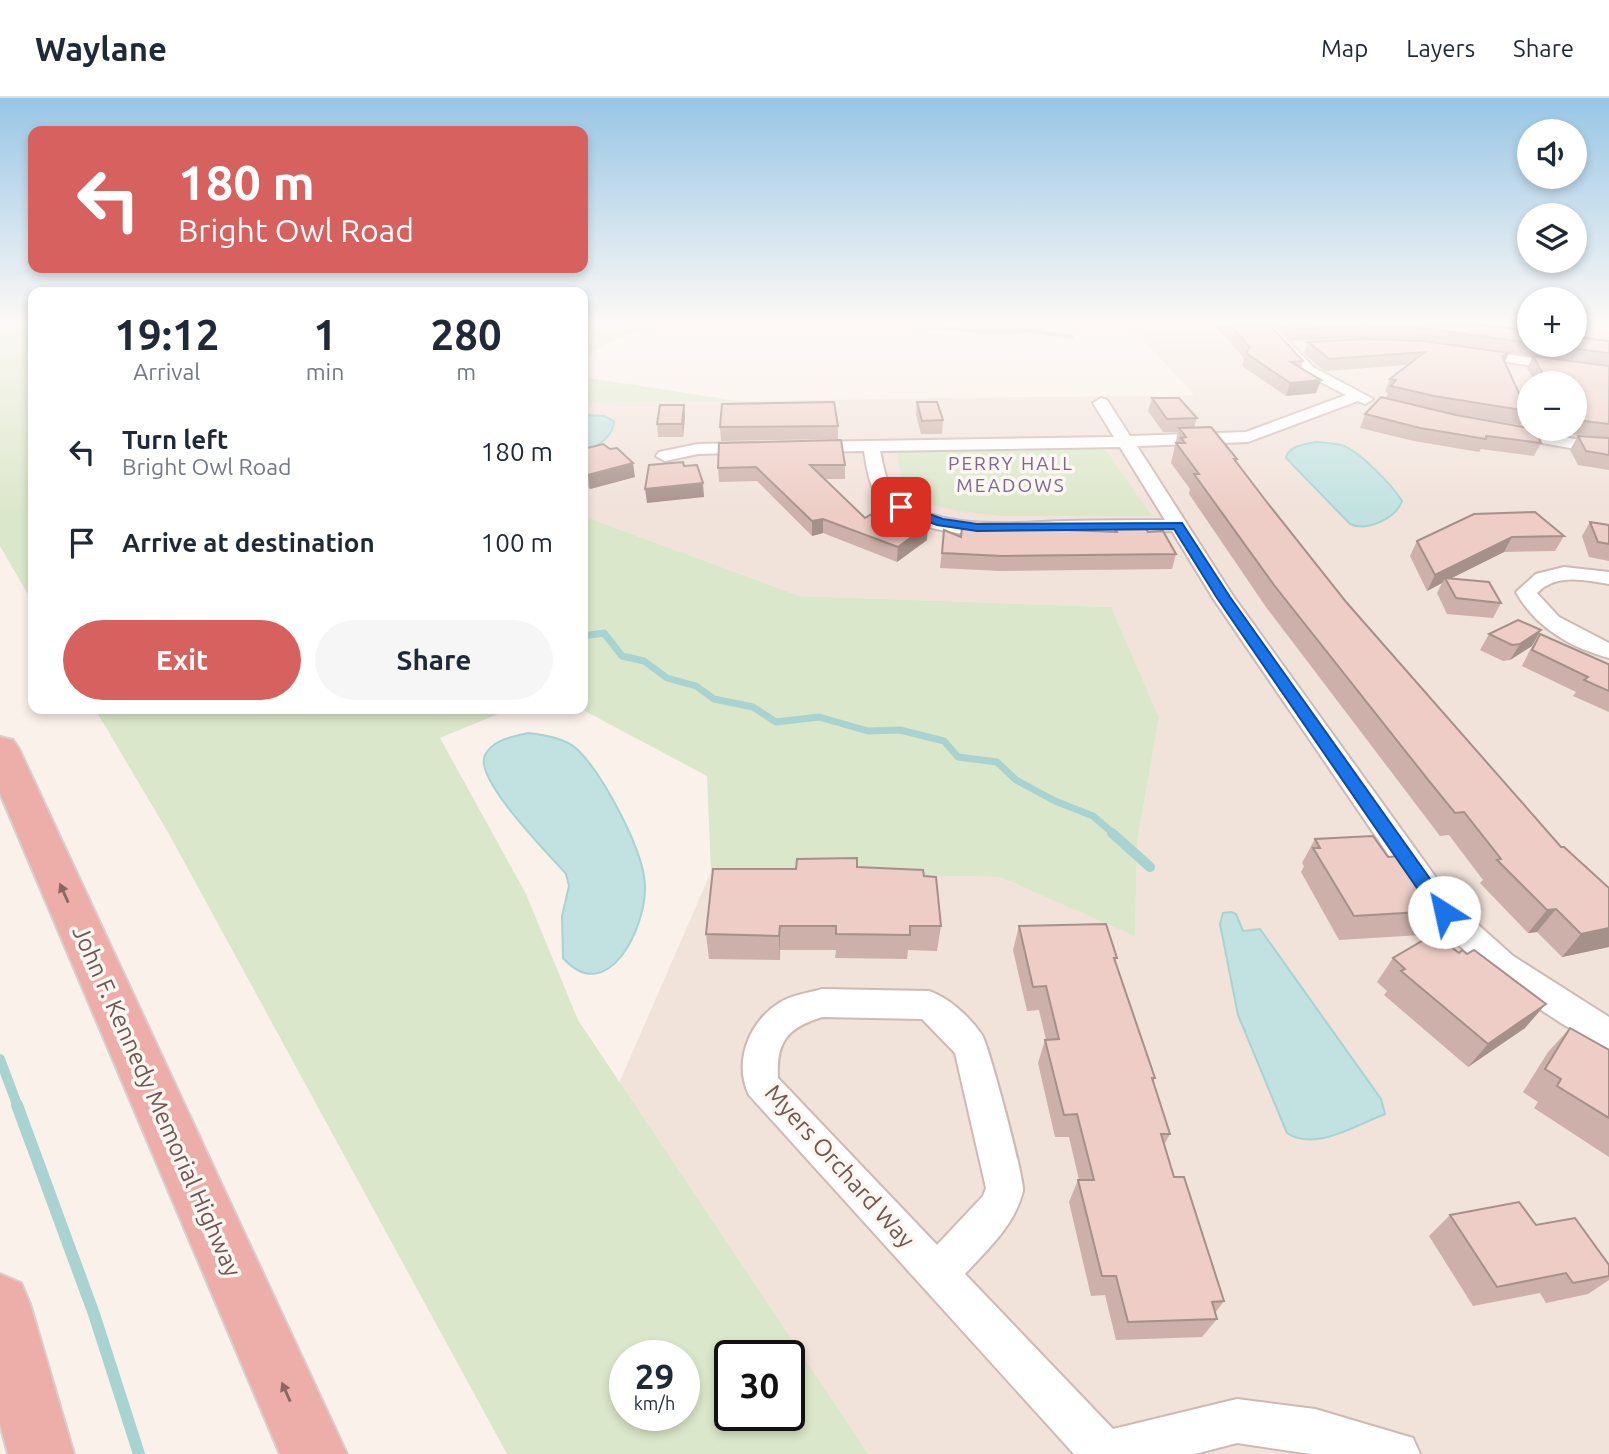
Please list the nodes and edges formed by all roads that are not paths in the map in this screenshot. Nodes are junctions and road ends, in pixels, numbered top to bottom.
1 (1341, 387) edge
2 (1358, 396) junction
3 (1101, 403) dead end
4 (1382, 405) edge
5 (1486, 429) edge
6 (1126, 442) junction
7 (1609, 445) edge
8 (871, 446) junction
9 (665, 456) dead end
10 (1178, 525) junction
11 (1609, 578) edge
12 (1609, 651) edge
13 (0, 748) edge
14 (1609, 1034) edge
15 (938, 1274) junction
16 (0, 1304) edge
17 (41, 1454) edge
18 (314, 1454) edge
19 (1397, 1454) edge

1 - 2 street
2 - 4 street
2 - 6 street
3 - 6 street
5 - 7 street
6 - 8 street
6 - 10 street
8 - 9 street
8 - 10 street
10 - 14 street
11 - 12 street
18 -> 13 highway, John F. Kennedy Memorial Highway
15 - 15 street, Myers Orchard Way
15 - 19 street, Myers Orchard Way
16 - 17 highway

